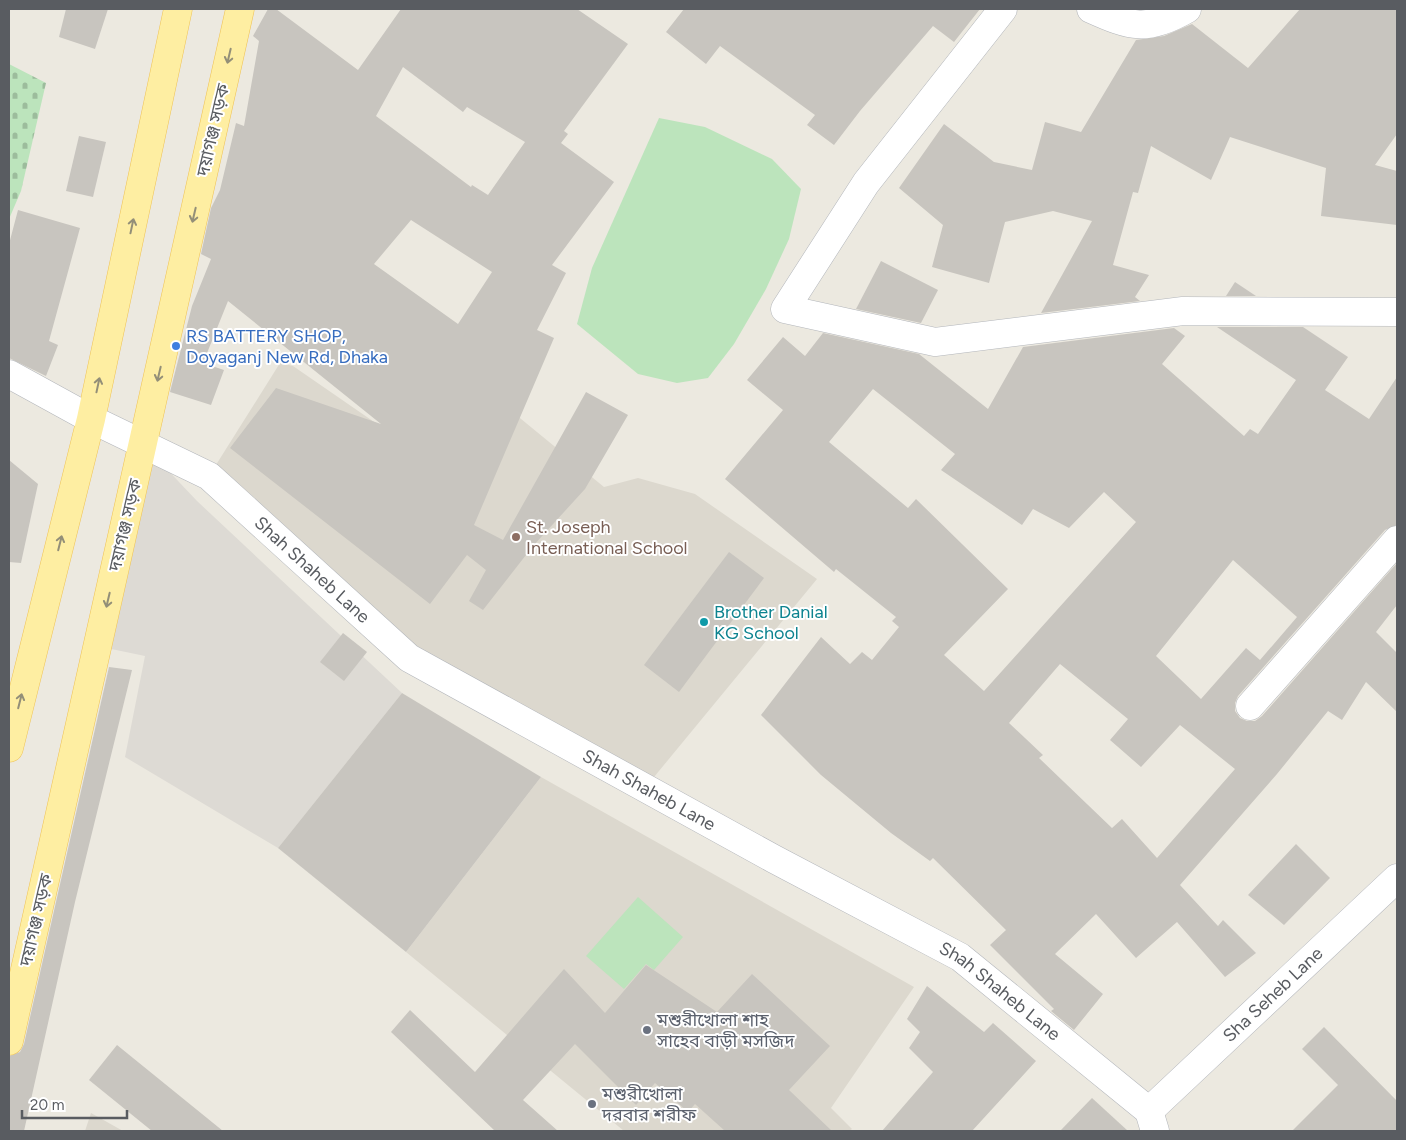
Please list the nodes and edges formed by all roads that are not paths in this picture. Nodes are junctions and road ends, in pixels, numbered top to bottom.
1 (178, 9) edge
2 (240, 9) edge
3 (1003, 9) edge
4 (1091, 9) edge
5 (1187, 9) edge
6 (1397, 312) edge
7 (9, 374) edge
8 (90, 419) junction
9 (143, 444) junction
10 (1397, 540) edge
11 (1250, 706) dead end
12 (9, 748) edge
13 (1397, 878) edge
14 (9, 1041) edge
15 (1152, 1121) edge

8 -> 1 main road
2 -> 9 main road, দয়াগঞ্জ সড়ক
3 - 6 street
4 - 5 street
7 - 8 street, Shah Shaheb Lane
8 - 9 street, Shah Shaheb Lane
12 -> 8 main road
9 -> 14 main road, দয়াগঞ্জ সড়ক
9 - 15 street, Shah Shaheb Lane
10 - 11 street
13 - 15 street, Sha Seheb Lane

